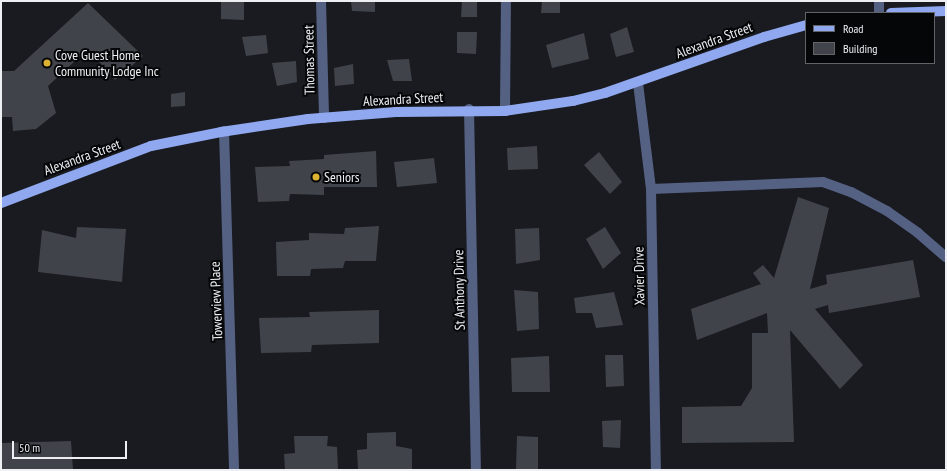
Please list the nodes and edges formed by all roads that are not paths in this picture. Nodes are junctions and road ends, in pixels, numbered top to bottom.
1 (322, 1) edge
2 (506, 1) edge
3 (879, 1) edge
4 (946, 11) edge
5 (879, 12) edge
6 (918, 12) edge
7 (805, 25) edge
8 (638, 83) junction
9 (469, 110) junction
10 (505, 111) junction
11 (324, 118) junction
12 (224, 131) junction
13 (651, 189) junction
14 (1, 203) edge
15 (946, 257) edge
16 (234, 470) edge
17 (476, 470) edge
18 (656, 470) edge

1 - 11 street, Thomas Street
2 - 10 street
3 - 5 street
4 - 6 main road
7 - 8 main road, Alexandra Street
8 - 10 main road, Alexandra Street
8 - 13 street, Xavier Drive
9 - 10 main road, Alexandra Street
9 - 11 main road, Alexandra Street
9 - 17 street, St Anthony Drive
11 - 12 main road, Alexandra Street
12 - 14 main road, Alexandra Street
12 - 16 street, Towerview Place
13 - 15 street
13 - 18 street, Xavier Drive

